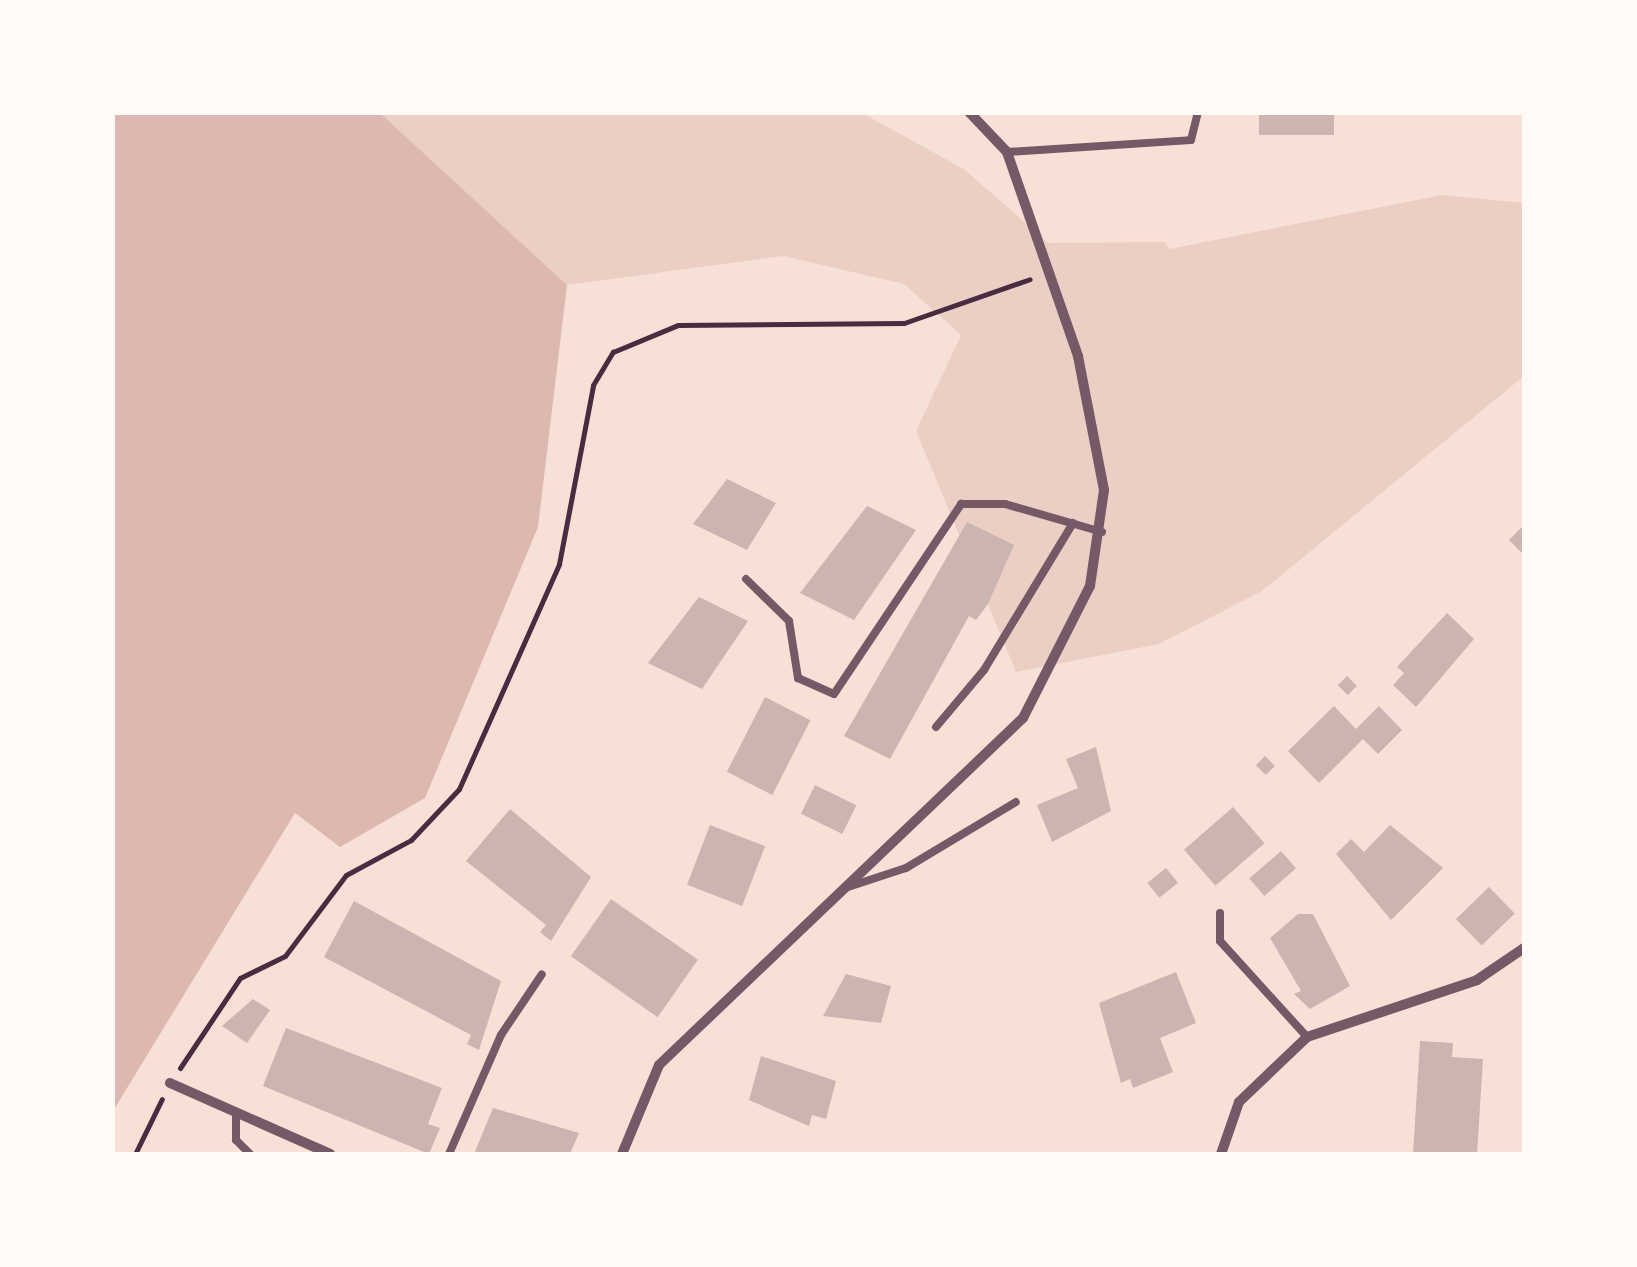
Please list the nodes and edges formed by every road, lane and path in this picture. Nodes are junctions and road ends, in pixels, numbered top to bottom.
1 (970, 112) edge
2 (1198, 112) edge
3 (1006, 152) junction
4 (1052, 265) junction
5 (1073, 523) junction
6 (1102, 532) junction
7 (746, 580) dead end
8 (936, 727) dead end
9 (1016, 802) dead end
10 (840, 889) junction
11 (1220, 913) dead end
12 (1524, 948) edge
13 (542, 974) dead end
14 (1306, 1037) junction
15 (170, 1083) junction
16 (236, 1114) junction
17 (135, 1154) edge
18 (250, 1154) edge
19 (330, 1154) edge
20 (449, 1154) edge
21 (622, 1154) edge
22 (1221, 1154) edge

1 - 3 street
2 - 3 lane
3 - 4 street
4 - 6 street
4 - 15 path
5 - 6 lane
5 - 7 lane
5 - 8 lane
6 - 10 street
9 - 10 lane
10 - 21 street
11 - 14 lane
12 - 14 street
13 - 20 lane
14 - 22 street
15 - 16 street
15 - 17 path
16 - 18 lane
16 - 19 street

